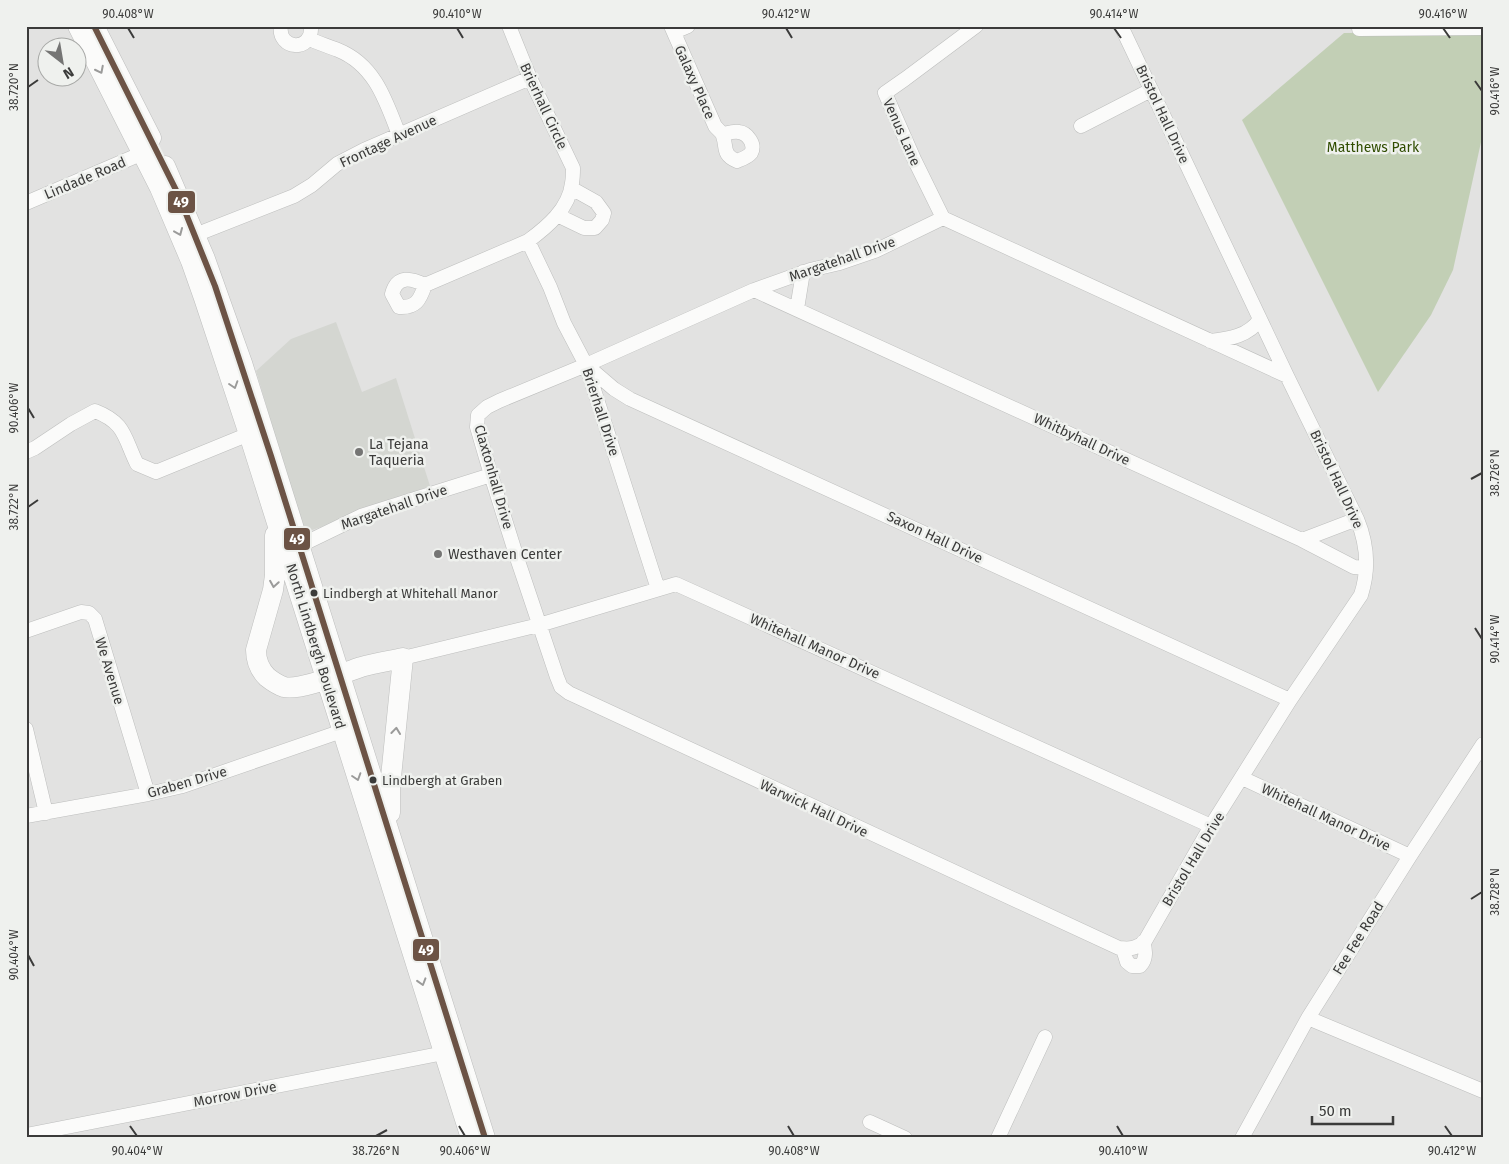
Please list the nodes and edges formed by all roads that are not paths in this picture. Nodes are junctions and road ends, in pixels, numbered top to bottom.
1 (78, 26) edge
2 (94, 26) edge
3 (281, 26) edge
4 (508, 26) edge
5 (688, 26) edge
6 (976, 26) edge
7 (1121, 26) edge
8 (1483, 28) edge
9 (673, 29) edge
10 (1359, 29) dead end
11 (310, 33) edge
12 (530, 78) junction
13 (1152, 90) junction
14 (1081, 126) dead end
15 (723, 134) dead end
16 (399, 135) junction
17 (143, 153) junction
18 (571, 188) junction
19 (26, 202) edge
20 (557, 215) junction
21 (943, 218) junction
22 (195, 235) junction
23 (528, 241) junction
24 (803, 272) junction
25 (425, 286) dead end
26 (754, 290) junction
27 (797, 309) junction
28 (1260, 319) junction
29 (1209, 341) junction
30 (586, 365) junction
31 (1287, 376) junction
32 (478, 415) joint
33 (250, 434) junction
34 (26, 452) edge
35 (491, 475) junction
36 (276, 518) junction
37 (1357, 519) junction
38 (1302, 540) junction
39 (299, 546) junction
40 (1366, 568) junction
41 (658, 589) junction
42 (539, 625) junction
43 (26, 631) edge
44 (403, 658) junction
45 (333, 677) junction
46 (1290, 700) junction
47 (26, 729) edge
48 (342, 731) junction
49 (1483, 744) edge
50 (1242, 778) junction
51 (148, 794) junction
52 (46, 813) junction
53 (26, 816) edge
54 (1211, 826) junction
55 (389, 832) junction
56 (1410, 856) junction
57 (1126, 949) joint
58 (1308, 1018) junction
59 (1045, 1037) dead end
60 (444, 1053) junction
61 (1483, 1092) edge
62 (870, 1122) dead end
63 (26, 1135) edge
64 (471, 1138) edge
65 (485, 1138) edge
66 (905, 1138) edge
67 (998, 1138) edge
68 (1242, 1138) edge

1 -> 17 highway, North Lindbergh Boulevard
2 - 22 highway, North Lindbergh Boulevard
3 - 11 street
4 - 12 street, Brierhall Circle
5 - 9 street
6 - 21 street, Venus Lane
7 - 13 street, Bristol Hall Drive
8 - 10 street
9 - 15 street, Galaxy Place
11 - 16 street
12 - 16 street, Frontage Avenue
12 - 18 street, Brierhall Circle
13 - 14 street
13 - 28 street, Bristol Hall Drive
16 - 22 street, Frontage Avenue
17 - 19 street, Lindade Road
17 -> 33 highway, North Lindbergh Boulevard
18 - 20 street, Brierhall Circle
18 - 20 street
20 - 23 street, Brierhall Circle
21 - 24 street, Margatehall Drive
21 - 29 street
22 - 39 highway, North Lindbergh Boulevard
23 - 25 street, Brierhall Circle
23 - 30 street, Brierhall Drive
24 - 26 street, Margatehall Drive
24 - 27 street
26 - 27 street, Whitbyhall Drive
26 - 30 street, Margatehall Drive
27 - 38 street, Whitbyhall Drive
28 - 29 street
28 - 31 street, Bristol Hall Drive
29 - 31 street
30 - 32 street, Margatehall Drive
30 - 41 street, Brierhall Drive
30 - 46 street, Saxon Hall Drive
31 - 37 street, Bristol Hall Drive
32 - 35 street, Claxtonhall Drive
33 - 34 street
33 - 36 highway, North Lindbergh Boulevard
35 - 39 street, Margatehall Drive
35 - 42 street, Claxtonhall Drive
36 - 45 highway, North Lindbergh Boulevard
36 -> 45 highway
37 - 38 street
37 - 40 street, Bristol Hall Drive
38 - 40 street, Whitbyhall Drive
39 - 45 highway, North Lindbergh Boulevard
40 - 46 street, Bristol Hall Drive
41 - 42 street, Whitehall Manor Drive
41 - 54 street, Whitehall Manor Drive
42 - 44 street, Whitehall Manor Drive
42 - 57 street, Warwick Hall Drive
43 - 51 street, We Avenue
44 - 45 highway
55 -> 44 highway
45 - 48 highway, North Lindbergh Boulevard
45 - 55 highway, North Lindbergh Boulevard
46 - 50 street, Bristol Hall Drive
47 - 52 street
48 - 51 street, Graben Drive
48 -> 60 highway, North Lindbergh Boulevard
49 - 56 street, Fee Fee Road
50 - 54 street, Bristol Hall Drive
50 - 56 street, Whitehall Manor Drive
51 - 52 street, Graben Drive
52 - 53 street, Graben Drive
54 - 57 street, Bristol Hall Drive
55 - 65 highway, North Lindbergh Boulevard
56 - 58 street, Fee Fee Road
58 - 61 street
58 - 68 street, Fee Fee Road
59 - 67 street
60 - 63 street, Morrow Drive
60 - 64 highway, North Lindbergh Boulevard
62 - 66 street

